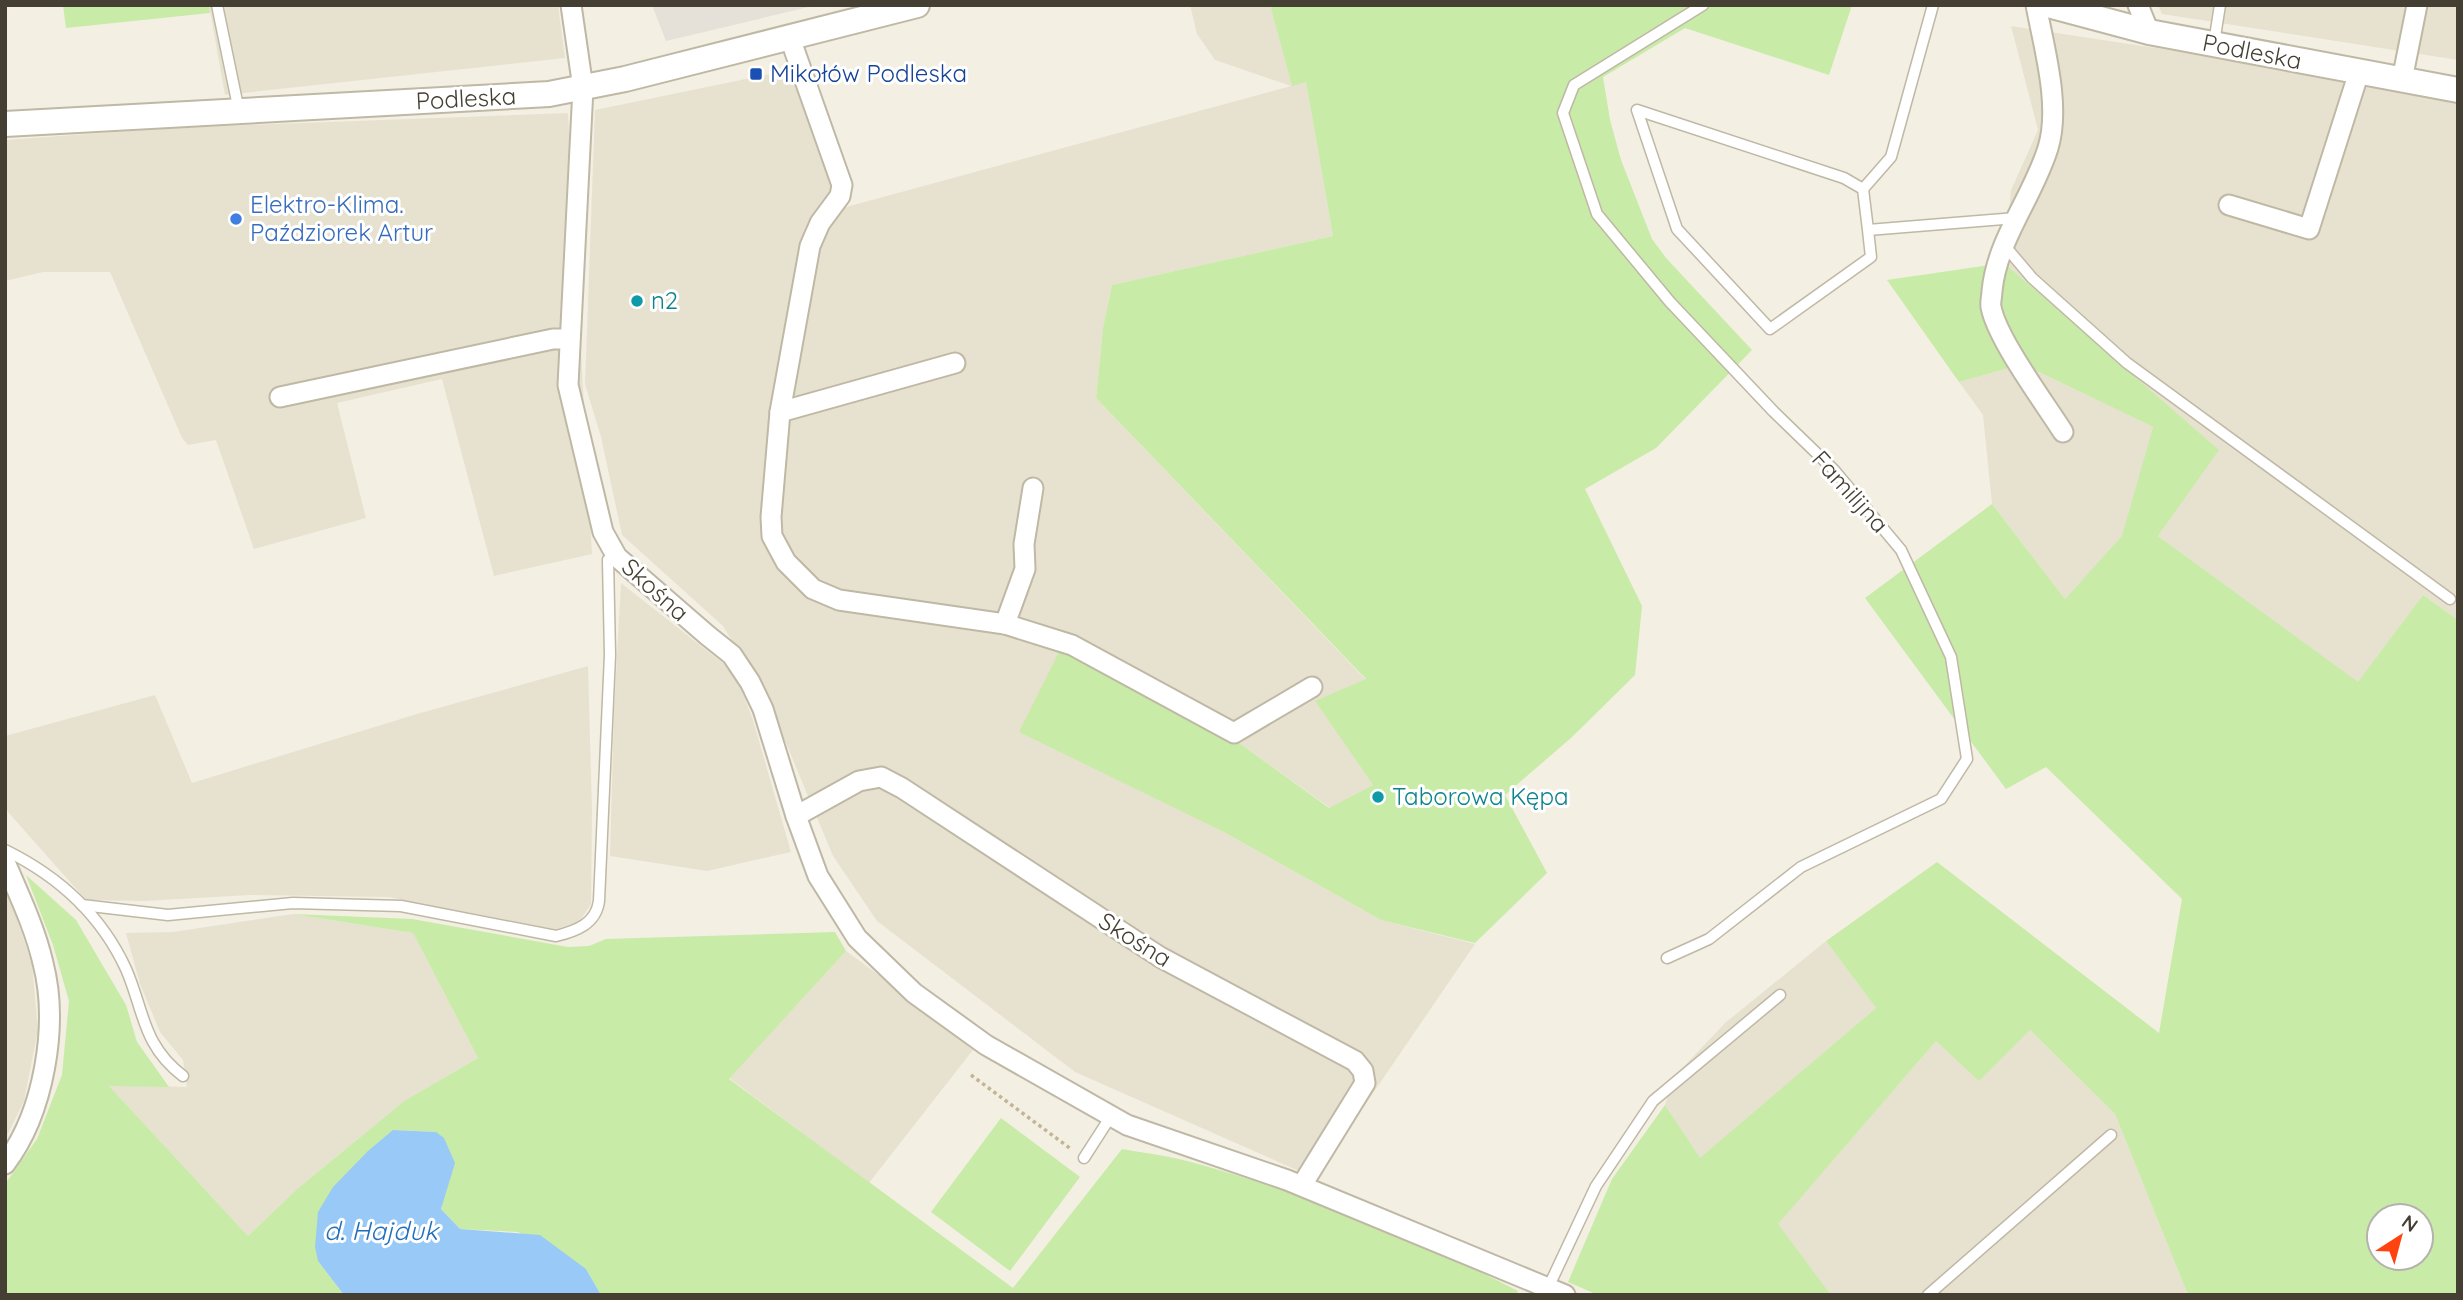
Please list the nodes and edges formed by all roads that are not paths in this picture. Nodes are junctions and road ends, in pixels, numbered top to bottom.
1 (217, 5) edge
2 (571, 5) edge
3 (917, 5) edge
4 (1703, 5) edge
5 (1933, 5) edge
6 (2036, 5) edge
7 (2048, 5) edge
8 (2138, 5) edge
9 (2220, 5) edge
10 (2417, 5) edge
11 (2149, 32) junction
12 (790, 38) junction
13 (2214, 44) junction
14 (2359, 72) junction
15 (2402, 80) junction
16 (583, 88) junction
17 (2458, 90) edge
18 (239, 111) junction
19 (5, 124) edge
20 (1863, 189) junction
21 (2229, 205) dead end
22 (2016, 218) junction
23 (1868, 230) junction
24 (2004, 246) junction
25 (569, 339) junction
26 (955, 363) dead end
27 (280, 397) dead end
28 (780, 412) junction
29 (2063, 432) dead end
30 (1033, 488) dead end
31 (617, 557) junction
32 (2450, 599) dead end
33 (1005, 624) junction
34 (1312, 687) dead end
35 (796, 816) junction
36 (5, 850) edge
37 (5, 862) edge
38 (82, 905) junction
39 (1667, 958) dead end
40 (1780, 995) dead end
41 (183, 1076) dead end
42 (1111, 1115) junction
43 (2111, 1135) dead end
44 (1084, 1158) road end
45 (5, 1164) edge
46 (1302, 1185) junction
47 (1556, 1291) edge
48 (1928, 1295) edge

1 - 18 lane
2 - 16 street, Skośna
3 - 12 street, Podleska
4 - 39 lane, Familijna
5 - 20 lane
6 - 22 street
7 - 11 street, Podleska
8 - 11 street
9 - 13 lane
10 - 15 street
11 - 13 street, Podleska
12 - 16 street, Podleska
12 - 28 street
13 - 14 street, Podleska
14 - 15 street, Podleska
14 - 21 street
15 - 17 street, Podleska
16 - 18 street, Podleska
16 - 25 street, Skośna
18 - 19 street, Podleska
20 - 23 lane
20 - 23 lane
22 - 23 lane
22 - 24 street
24 - 29 street
24 - 32 lane
25 - 27 street
25 - 31 street, Skośna
26 - 28 street
28 - 33 street
30 - 33 street
31 - 35 street, Skośna
31 - 38 lane
33 - 34 street
35 - 42 street, Skośna
35 - 46 street, Skośna
36 - 38 lane
37 - 45 street
38 - 41 lane
40 - 47 lane
42 - 44 lane
42 - 46 street, Skośna
43 - 48 lane
46 - 47 street, Skośna

